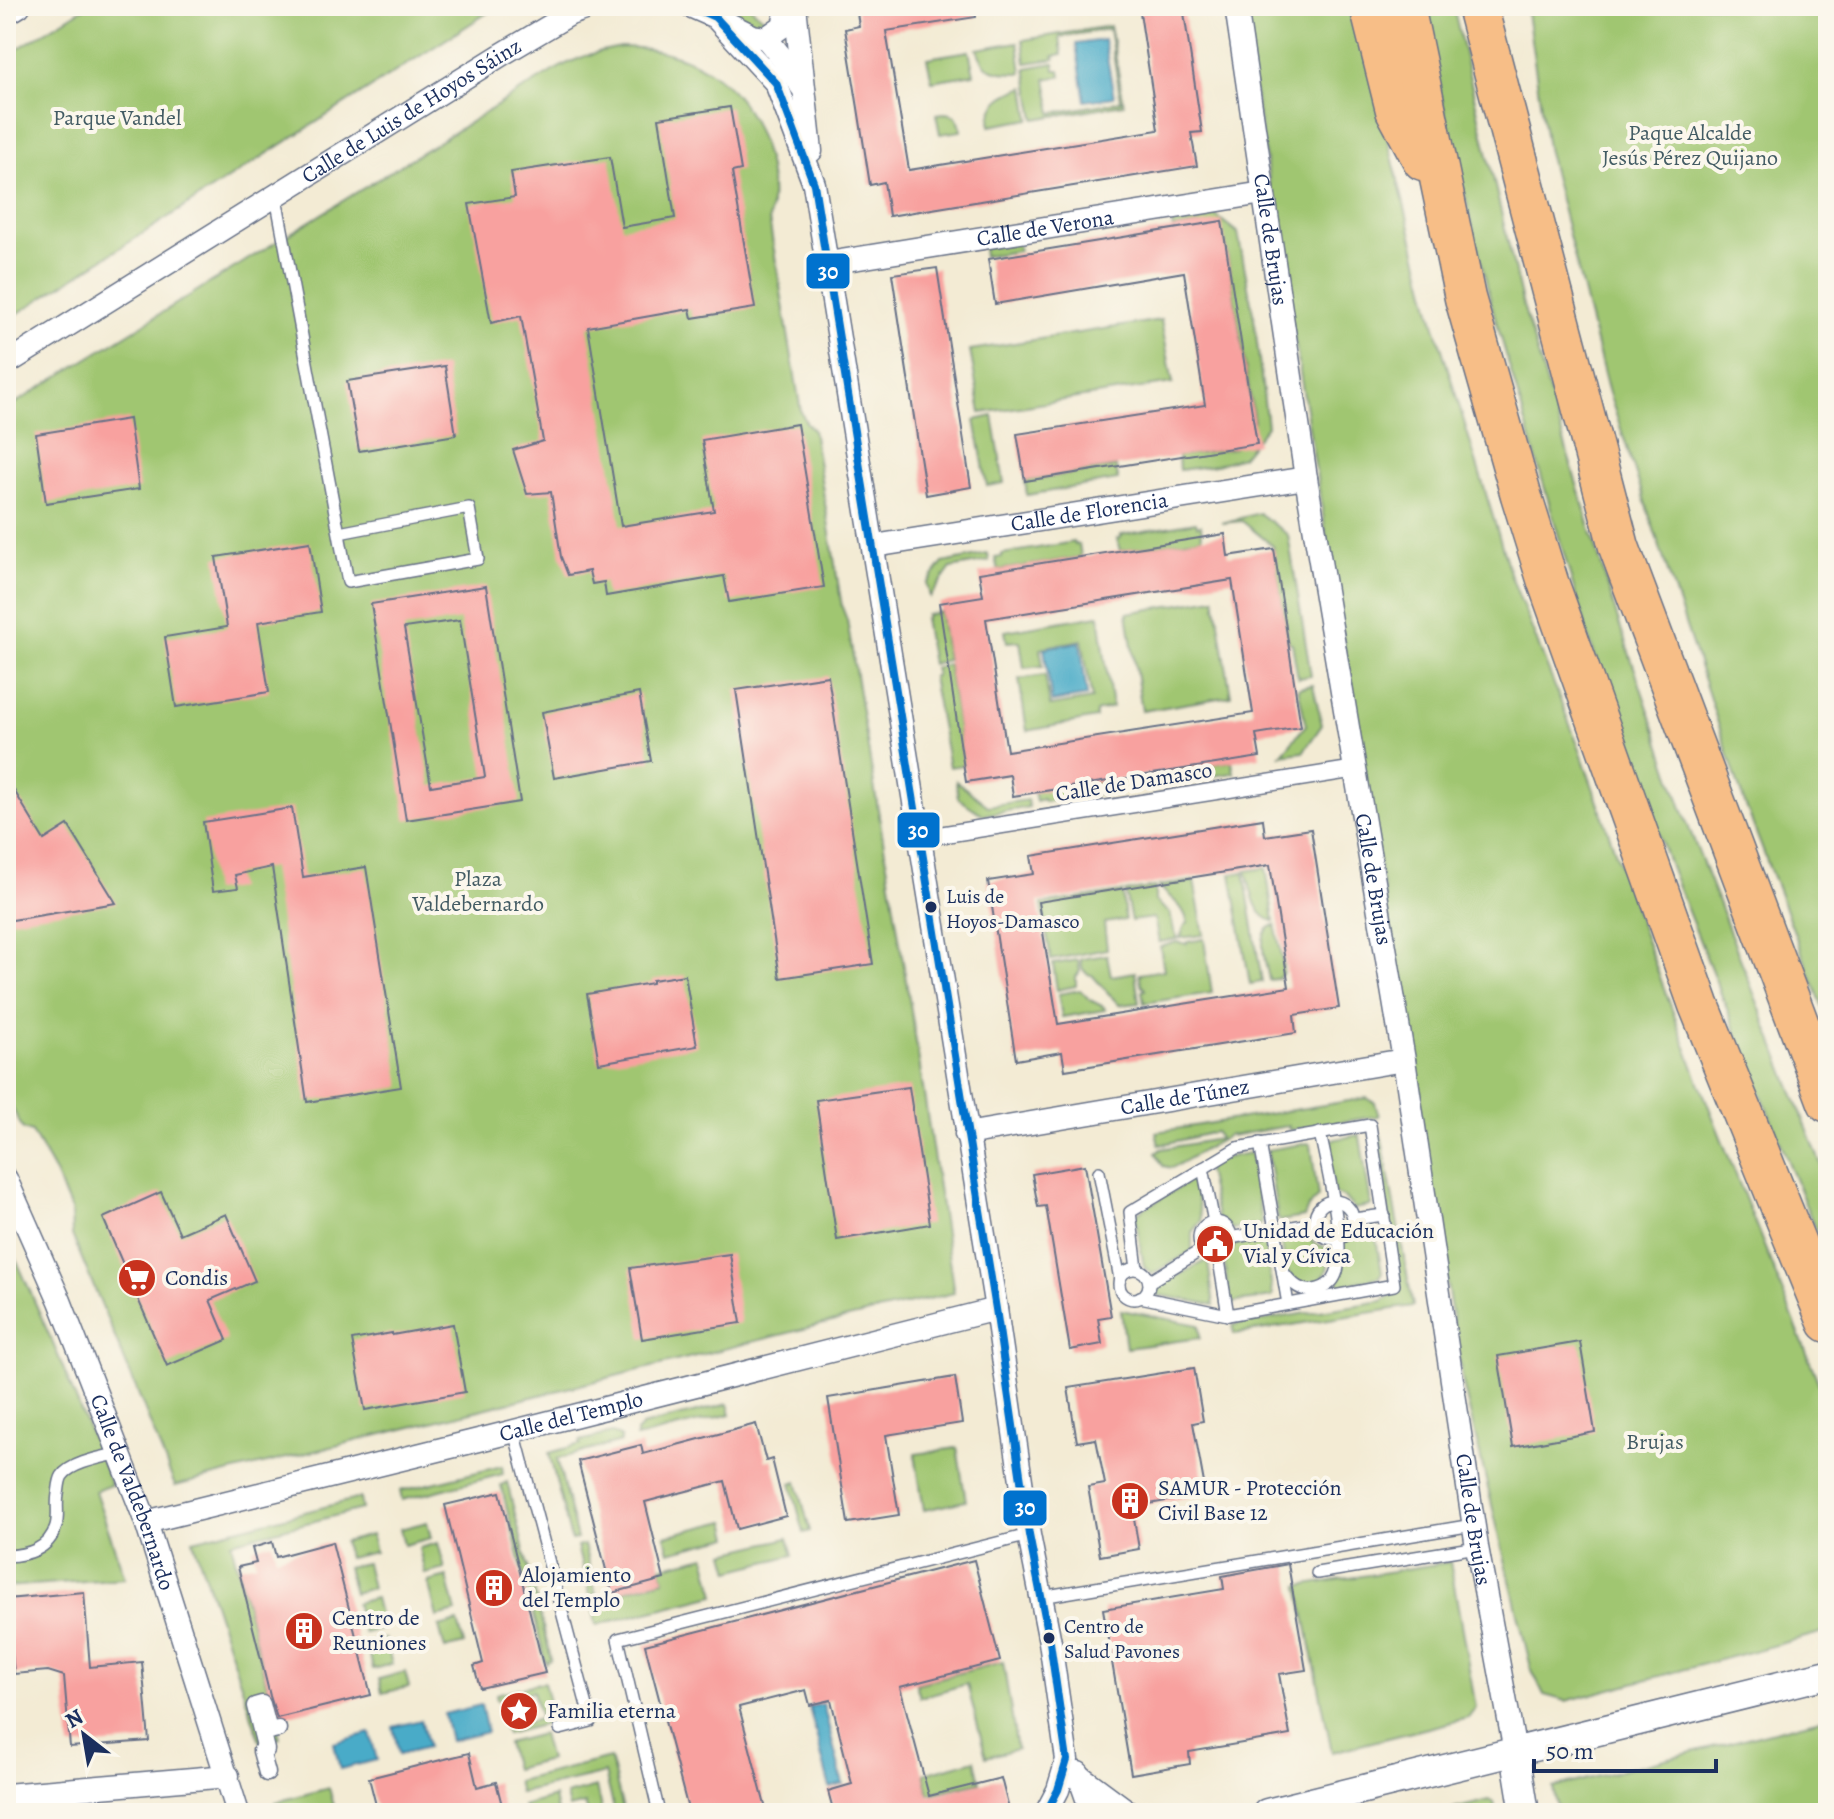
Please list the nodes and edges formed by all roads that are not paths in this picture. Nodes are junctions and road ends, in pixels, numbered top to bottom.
1 (19, 6) edge
2 (593, 6) edge
3 (690, 6) edge
4 (788, 6) edge
5 (795, 6) edge
6 (1236, 6) edge
7 (1370, 6) edge
8 (1404, 6) edge
9 (1477, 6) edge
10 (570, 10) edge
11 (6, 14) edge
12 (715, 17) junction
13 (766, 38) junction
14 (804, 92) junction
15 (814, 184) junction
16 (1263, 193) junction
17 (276, 197) junction
18 (1444, 200) junction
19 (828, 263) junction
20 (6, 364) edge
21 (1306, 478) junction
22 (339, 533) junction
23 (874, 546) junction
24 (1356, 769) junction
25 (920, 838) junction
26 (1404, 1060) junction
27 (1828, 1102) edge
28 (1320, 1133) junction
29 (966, 1134) junction
30 (1260, 1143) junction
31 (1203, 1168) junction
32 (1099, 1172) dead end
33 (7, 1183) edge
34 (1332, 1200) junction
35 (1384, 1215) junction
36 (1354, 1219) junction
37 (1214, 1222) junction
38 (1315, 1223) junction
39 (1275, 1230) junction
40 (1230, 1238) junction
41 (1339, 1239) junction
42 (1203, 1249) junction
43 (1218, 1254) junction
44 (1137, 1269) junction
45 (1283, 1272) junction
46 (1120, 1279) junction
47 (1149, 1282) junction
48 (1140, 1297) junction
49 (1288, 1304) junction
50 (996, 1309) junction
51 (1228, 1315) junction
52 (1828, 1322) edge
53 (514, 1431) junction
54 (120, 1453) junction
55 (146, 1522) junction
56 (1029, 1535) junction
57 (1475, 1536) junction
58 (6, 1556) edge
59 (1317, 1573) dead end
60 (1041, 1597) junction
61 (1828, 1674) edge
62 (278, 1729) dead end
63 (560, 1729) dead end
64 (1515, 1752) junction
65 (1073, 1768) junction
66 (265, 1774) dead end
67 (228, 1776) junction
68 (6, 1795) edge
69 (1049, 1811) edge
70 (238, 1813) edge
71 (659, 1813) edge
72 (1092, 1813) edge
73 (1130, 1813) edge
74 (1267, 1813) edge
75 (1525, 1813) edge

1 - 11 street
2 - 10 street, Calle de Luis de Hoyos Sáinz
3 - 12 street
4 - 13 street
5 - 14 street
6 - 16 street, Calle de Brujas
7 - 18 highway
8 - 18 highway
9 - 27 highway
10 - 17 street, Calle de Luis de Hoyos Sáinz
12 - 13 street
12 - 15 street
13 - 14 street
14 - 15 street
15 - 19 street
16 - 19 street, Calle de Verona
16 - 21 street, Calle de Brujas
17 - 20 street, Calle de Luis de Hoyos Sáinz
17 - 22 lane
18 - 52 highway
19 - 23 street
21 - 23 street, Calle de Florencia
21 - 24 street, Calle de Brujas
22 - 22 lane
23 - 25 street
24 - 25 street, Calle de Damasco
24 - 26 street, Calle de Brujas
25 - 29 street
26 - 29 street, Calle de Túnez
26 - 57 street, Calle de Brujas
28 - 30 lane
28 - 34 lane
28 - 35 lane
29 - 50 street
30 - 31 lane
30 - 39 lane
31 - 37 lane
31 - 44 lane
32 - 46 lane
33 - 54 street, Calle de Valdebernardo
34 - 36 lane
34 - 38 lane
34 - 41 lane
35 - 36 lane
35 - 49 lane
36 - 41 lane
37 - 40 lane
37 - 42 lane
38 - 39 lane
38 - 41 lane
39 - 40 lane
39 - 45 lane
40 - 43 lane
41 - 45 lane
42 - 43 lane
42 - 47 lane
43 - 51 lane
44 - 46 lane
44 - 47 lane
45 - 49 lane
46 - 48 lane
47 - 48 lane
48 - 51 lane
49 - 51 lane
50 - 53 street, Calle del Templo
50 - 56 street
53 - 55 street, Calle del Templo
53 - 63 lane
54 - 55 street, Calle de Valdebernardo
54 - 58 lane
55 - 67 street, Calle de Valdebernardo
56 - 60 street
56 - 71 lane
57 - 59 lane
57 - 60 lane
57 - 64 street, Calle de Brujas
60 - 65 street
61 - 64 street
62 - 66 street
64 - 74 street
64 - 75 street
65 - 69 street
65 - 72 street
65 - 73 street
67 - 68 street
67 - 70 street, Calle de Valdebernardo

